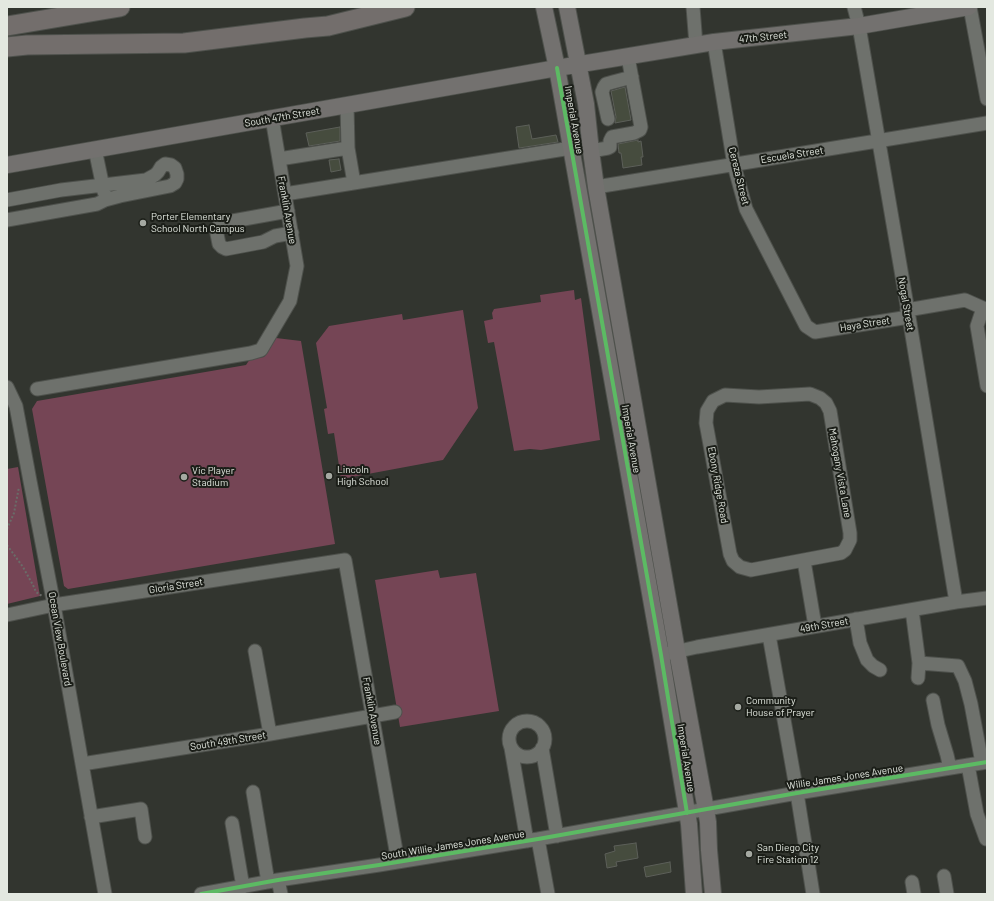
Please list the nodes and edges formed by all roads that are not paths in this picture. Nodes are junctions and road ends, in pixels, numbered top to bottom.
1 (120, 7) edge
2 (405, 7) edge
3 (544, 7) edge
4 (567, 7) edge
5 (693, 7) edge
6 (854, 7) edge
7 (970, 7) edge
8 (7, 26) edge
9 (859, 26) junction
10 (714, 42) junction
11 (696, 46) junction
12 (7, 47) edge
13 (628, 57) junction
14 (578, 66) junction
15 (557, 68) junction
16 (632, 77) junction
17 (987, 99) edge
18 (604, 101) junction
19 (586, 104) junction
20 (347, 105) junction
21 (272, 118) junction
22 (608, 119) dead end
23 (987, 123) edge
24 (878, 141) junction
25 (348, 148) junction
26 (571, 148) junction
27 (95, 149) junction
28 (591, 151) junction
29 (279, 159) junction
30 (734, 164) junction
31 (7, 165) edge
32 (354, 183) junction
33 (102, 185) junction
34 (596, 187) junction
35 (285, 194) junction
36 (7, 200) edge
37 (105, 200) junction
38 (288, 211) junction
39 (7, 220) edge
40 (292, 233) junction
41 (908, 314) junction
42 (822, 331) joint
43 (987, 386) edge
44 (7, 387) edge
45 (37, 389) dead end
46 (820, 398) joint
47 (345, 560) joint
48 (804, 561) junction
49 (987, 598) edge
50 (956, 602) junction
51 (54, 605) junction
52 (912, 610) junction
53 (7, 615) edge
54 (856, 619) junction
55 (815, 626) junction
56 (768, 634) junction
57 (677, 651) junction
58 (255, 652) dead end
59 (661, 655) junction
60 (919, 662) junction
61 (880, 670) dead end
62 (918, 678) dead end
63 (933, 700) dead end
64 (395, 712) dead end
65 (373, 716) junction
66 (270, 734) junction
67 (511, 748) junction
68 (542, 748) junction
69 (984, 762) edge
70 (82, 764) junction
71 (968, 765) junction
72 (950, 768) junction
73 (252, 792) dead end
74 (797, 794) junction
75 (706, 810) junction
76 (687, 813) junction
77 (91, 817) junction
78 (232, 823) dead end
79 (557, 836) junction
80 (146, 837) dead end
81 (986, 839) edge
82 (532, 840) junction
83 (398, 862) junction
84 (944, 876) dead end
85 (261, 886) edge
86 (105, 894) edge
87 (201, 894) edge
88 (281, 894) edge
89 (548, 894) edge
90 (694, 894) edge
91 (713, 894) edge
92 (813, 894) edge
93 (947, 894) edge

1 - 8 highway
2 - 12 highway
3 - 15 main road, Imperial Avenue
4 - 14 main road, Imperial Avenue
5 - 11 street
6 - 9 street, Nogal Street
7 - 9 main road, 47th Street
7 - 17 street
9 - 10 main road, 47th Street
9 - 24 street, Nogal Street
10 - 11 main road, 47th Street
10 - 30 street, Cereza Street
11 - 13 main road, 47th Street
13 - 14 main road, 47th Street
13 - 16 street
14 - 15 main road, 47th Street
14 - 19 main road, Imperial Avenue
15 - 20 main road, South 47th Street
15 - 26 main road, Imperial Avenue
16 - 18 street
16 - 28 street
18 - 19 street
18 - 22 street
19 - 28 main road, Imperial Avenue
20 - 21 main road, South 47th Street
20 - 25 street
21 - 27 main road, South 47th Street
21 - 29 street, Franklin Avenue
23 - 24 street, Escuela Street
24 - 30 street, Escuela Street
24 - 41 street, Nogal Street
25 - 29 street
25 - 32 street
26 - 32 street
26 - 59 main road, Imperial Avenue
27 - 31 main road, South 47th Street
27 - 33 street
28 - 34 main road, Imperial Avenue
29 - 35 street, Franklin Avenue
30 - 34 street, Escuela Street
30 - 42 street, Cereza Street
32 - 35 street
33 - 36 street
33 - 37 street
33 - 37 street
34 - 57 main road, Imperial Avenue
35 - 38 street, Franklin Avenue
37 - 39 street
38 - 40 street, Franklin Avenue
38 - 40 street
40 - 45 street, Franklin Avenue
41 - 42 street, Haya Street
41 - 43 street, Haya Street
41 - 50 street, Nogal Street
44 - 51 street, Ocean View Boulevard
46 - 48 street, Mahogany Vista Lane
46 - 48 street, Ebony Ridge Road
47 - 51 street, Gloria Street
47 - 65 street, Franklin Avenue
48 - 55 street
49 - 50 street, 49th Street
50 - 52 street, 49th Street
51 - 53 street, Gloria Street
51 - 70 street, Ocean View Boulevard
52 - 54 street, 49th Street
52 - 60 street
54 - 55 street, 49th Street
54 - 61 street
55 - 56 street, 49th Street
56 - 57 street, 49th Street
56 - 74 street
57 - 59 street, 49th Street
57 - 75 main road, Imperial Avenue
58 - 66 street
59 - 76 main road, Imperial Avenue
60 - 62 street
60 - 69 street
63 - 72 street
64 - 65 street, South 49th Street
65 - 66 street, South 49th Street
65 - 83 street, Franklin Avenue
66 - 70 street, South 49th Street
67 - 68 street
67 - 68 street
67 - 82 street
68 - 79 street
69 - 71 street, Willie James Jones Avenue
70 - 77 street, Ocean View Boulevard
71 - 72 street, Willie James Jones Avenue
71 - 81 street
72 - 74 street, Willie James Jones Avenue
73 - 85 street
74 - 75 street, Willie James Jones Avenue
74 - 92 street
75 - 76 street, South Willie James Jones Avenue
75 - 91 main road, Imperial Avenue
76 - 79 street, South Willie James Jones Avenue
76 - 90 main road, Imperial Avenue
77 - 80 street
77 - 86 street, Ocean View Boulevard
78 - 85 street
79 - 82 street, South Willie James Jones Avenue
82 - 83 street, South Willie James Jones Avenue
82 - 89 street
83 - 85 street, South Willie James Jones Avenue
84 - 93 street
85 - 87 street, South Willie James Jones Avenue
85 - 88 street

